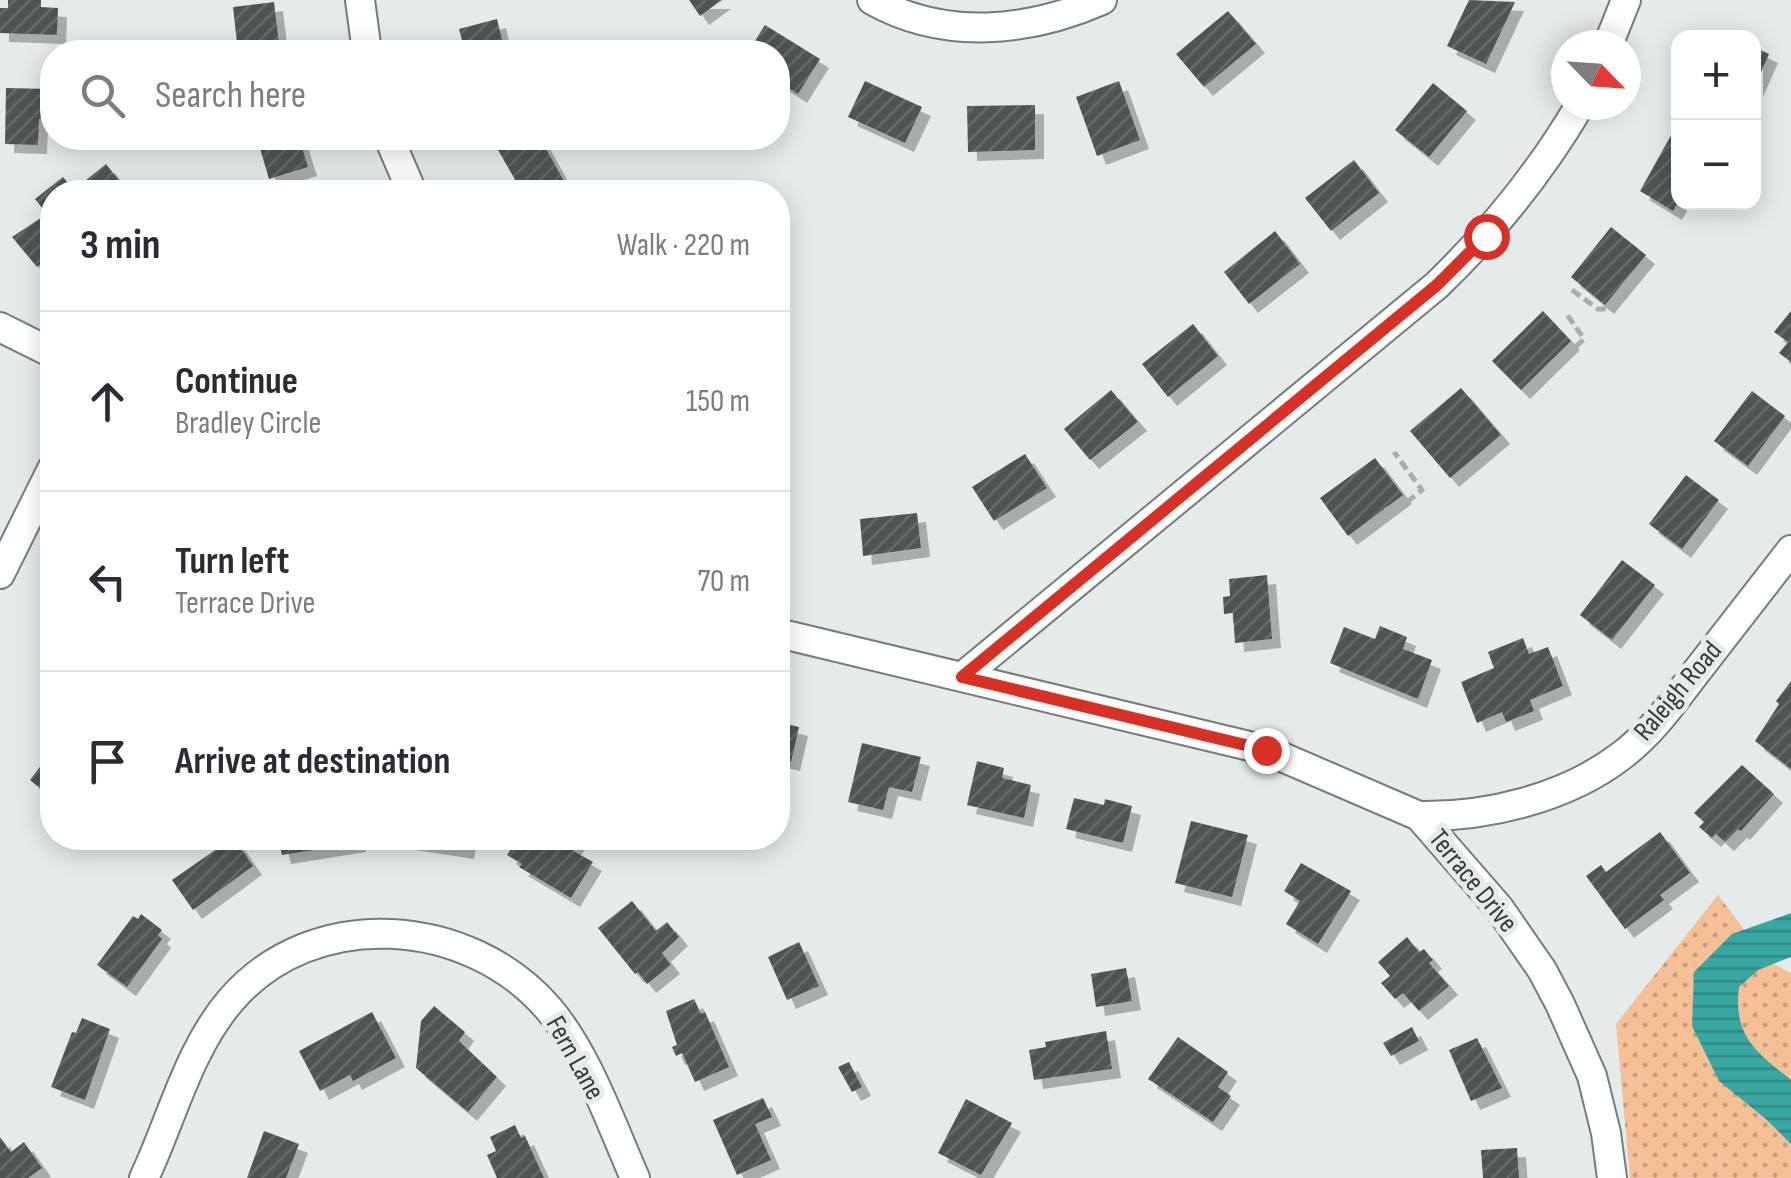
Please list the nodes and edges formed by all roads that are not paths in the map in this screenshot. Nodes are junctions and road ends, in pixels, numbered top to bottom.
1 (360, 0) edge
2 (872, 0) edge
3 (1102, 0) edge
4 (1626, 0) edge
5 (1614, 30) edge
6 (365, 40) edge
7 (1571, 120) edge
8 (394, 150) edge
9 (407, 180) edge
10 (0, 327) edge
11 (40, 347) edge
12 (40, 493) edge
13 (1791, 550) edge
14 (0, 574) edge
15 (790, 636) edge
16 (962, 677) junction
17 (1420, 816) junction
18 (144, 1178) edge
19 (634, 1178) edge
20 (1612, 1178) edge

1 - 6 street
2 - 3 street
4 - 5 street
7 - 16 street
8 - 9 street
10 - 11 street
12 - 14 street
13 - 17 street, Raleigh Road
15 - 16 street, Terrace Drive
16 - 17 street, Terrace Drive
17 - 20 street, Terrace Drive
18 - 19 street, Fern Lane

